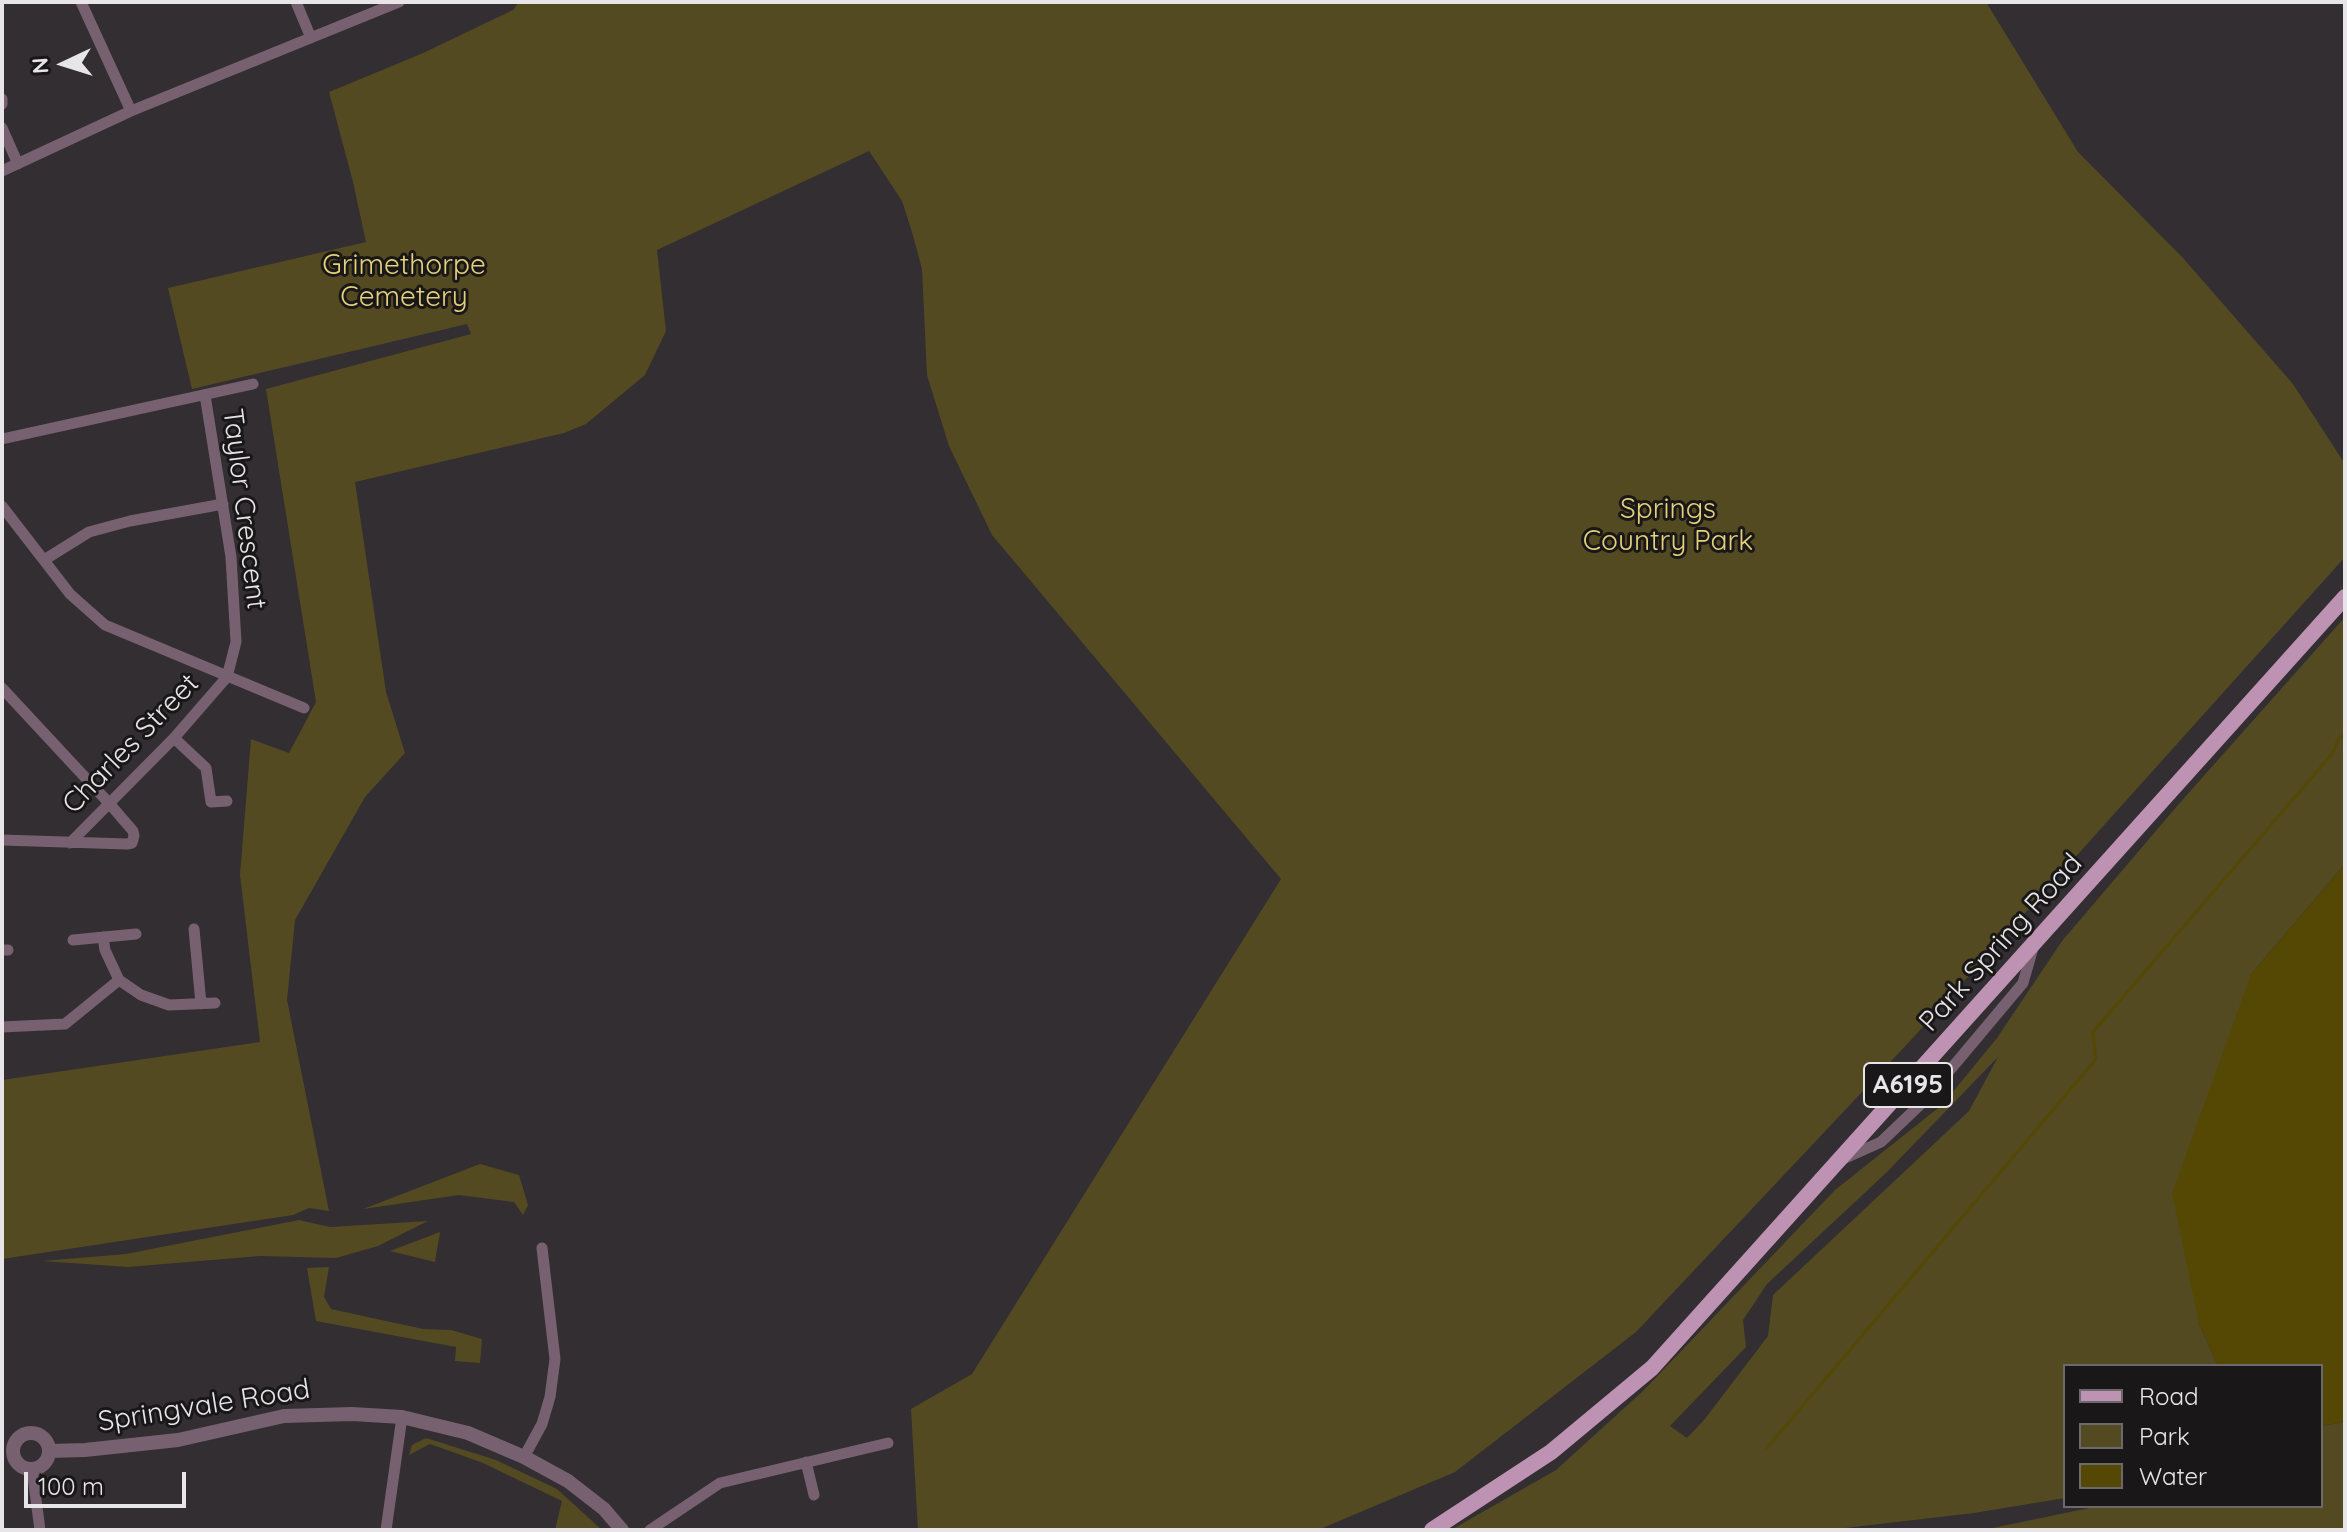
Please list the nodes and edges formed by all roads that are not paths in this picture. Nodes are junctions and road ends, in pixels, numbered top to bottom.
1 (81, 2) edge
2 (296, 2) edge
3 (399, 2) edge
4 (311, 38) junction
5 (131, 111) junction
6 (2, 128) edge
7 (18, 164) junction
8 (2, 171) edge
9 (253, 384) dead end
10 (205, 395) junction
11 (2, 439) edge
12 (223, 504) junction
13 (2, 506) edge
14 (44, 560) junction
15 (2345, 597) edge
16 (227, 677) junction
17 (2, 688) edge
18 (304, 708) dead end
19 (174, 738) junction
20 (227, 801) dead end
21 (108, 802) junction
22 (2, 840) edge
23 (70, 843) junction
24 (194, 929) dead end
25 (136, 934) dead end
26 (103, 937) junction
27 (73, 940) dead end
28 (119, 980) junction
29 (215, 1003) dead end
30 (201, 1004) junction
31 (2, 1027) edge
32 (542, 1248) dead end
33 (402, 1417) junction
34 (888, 1443) dead end
35 (7, 1445) edge
36 (49, 1451) junction
37 (524, 1457) junction
38 (806, 1462) junction
39 (32, 1469) junction
40 (814, 1495) dead end
41 (40, 1530) edge
42 (386, 1530) edge
43 (622, 1530) edge
44 (650, 1530) edge
45 (1432, 1530) edge

1 - 5 street
2 - 4 street
3 - 4 street
4 - 5 street
5 - 7 street
6 - 7 street
7 - 8 street
9 - 10 street
10 - 11 street
10 - 12 street, Taylor Crescent
12 - 14 street
12 - 16 street, Taylor Crescent
13 - 14 street
14 - 16 street
15 - 45 main road, Park Spring Road / A6195
16 - 18 street
16 - 19 street, Charles Street
17 - 21 street
19 - 20 street
19 - 21 street, Charles Street
21 - 23 street, Charles Street
21 - 23 street
22 - 23 street
24 - 30 street
25 - 26 street
26 - 27 street
26 - 28 street
28 - 30 street
28 - 31 street
29 - 30 street
32 - 37 street
33 - 36 street, Springvale Road
33 - 37 street, Springvale Road
33 - 42 street
34 - 38 street
35 - 36 street, Springvale Road
35 - 39 street, Springvale Road
36 - 39 street
37 - 43 street, Springvale Road
38 - 40 street
38 - 44 street
39 - 41 street

